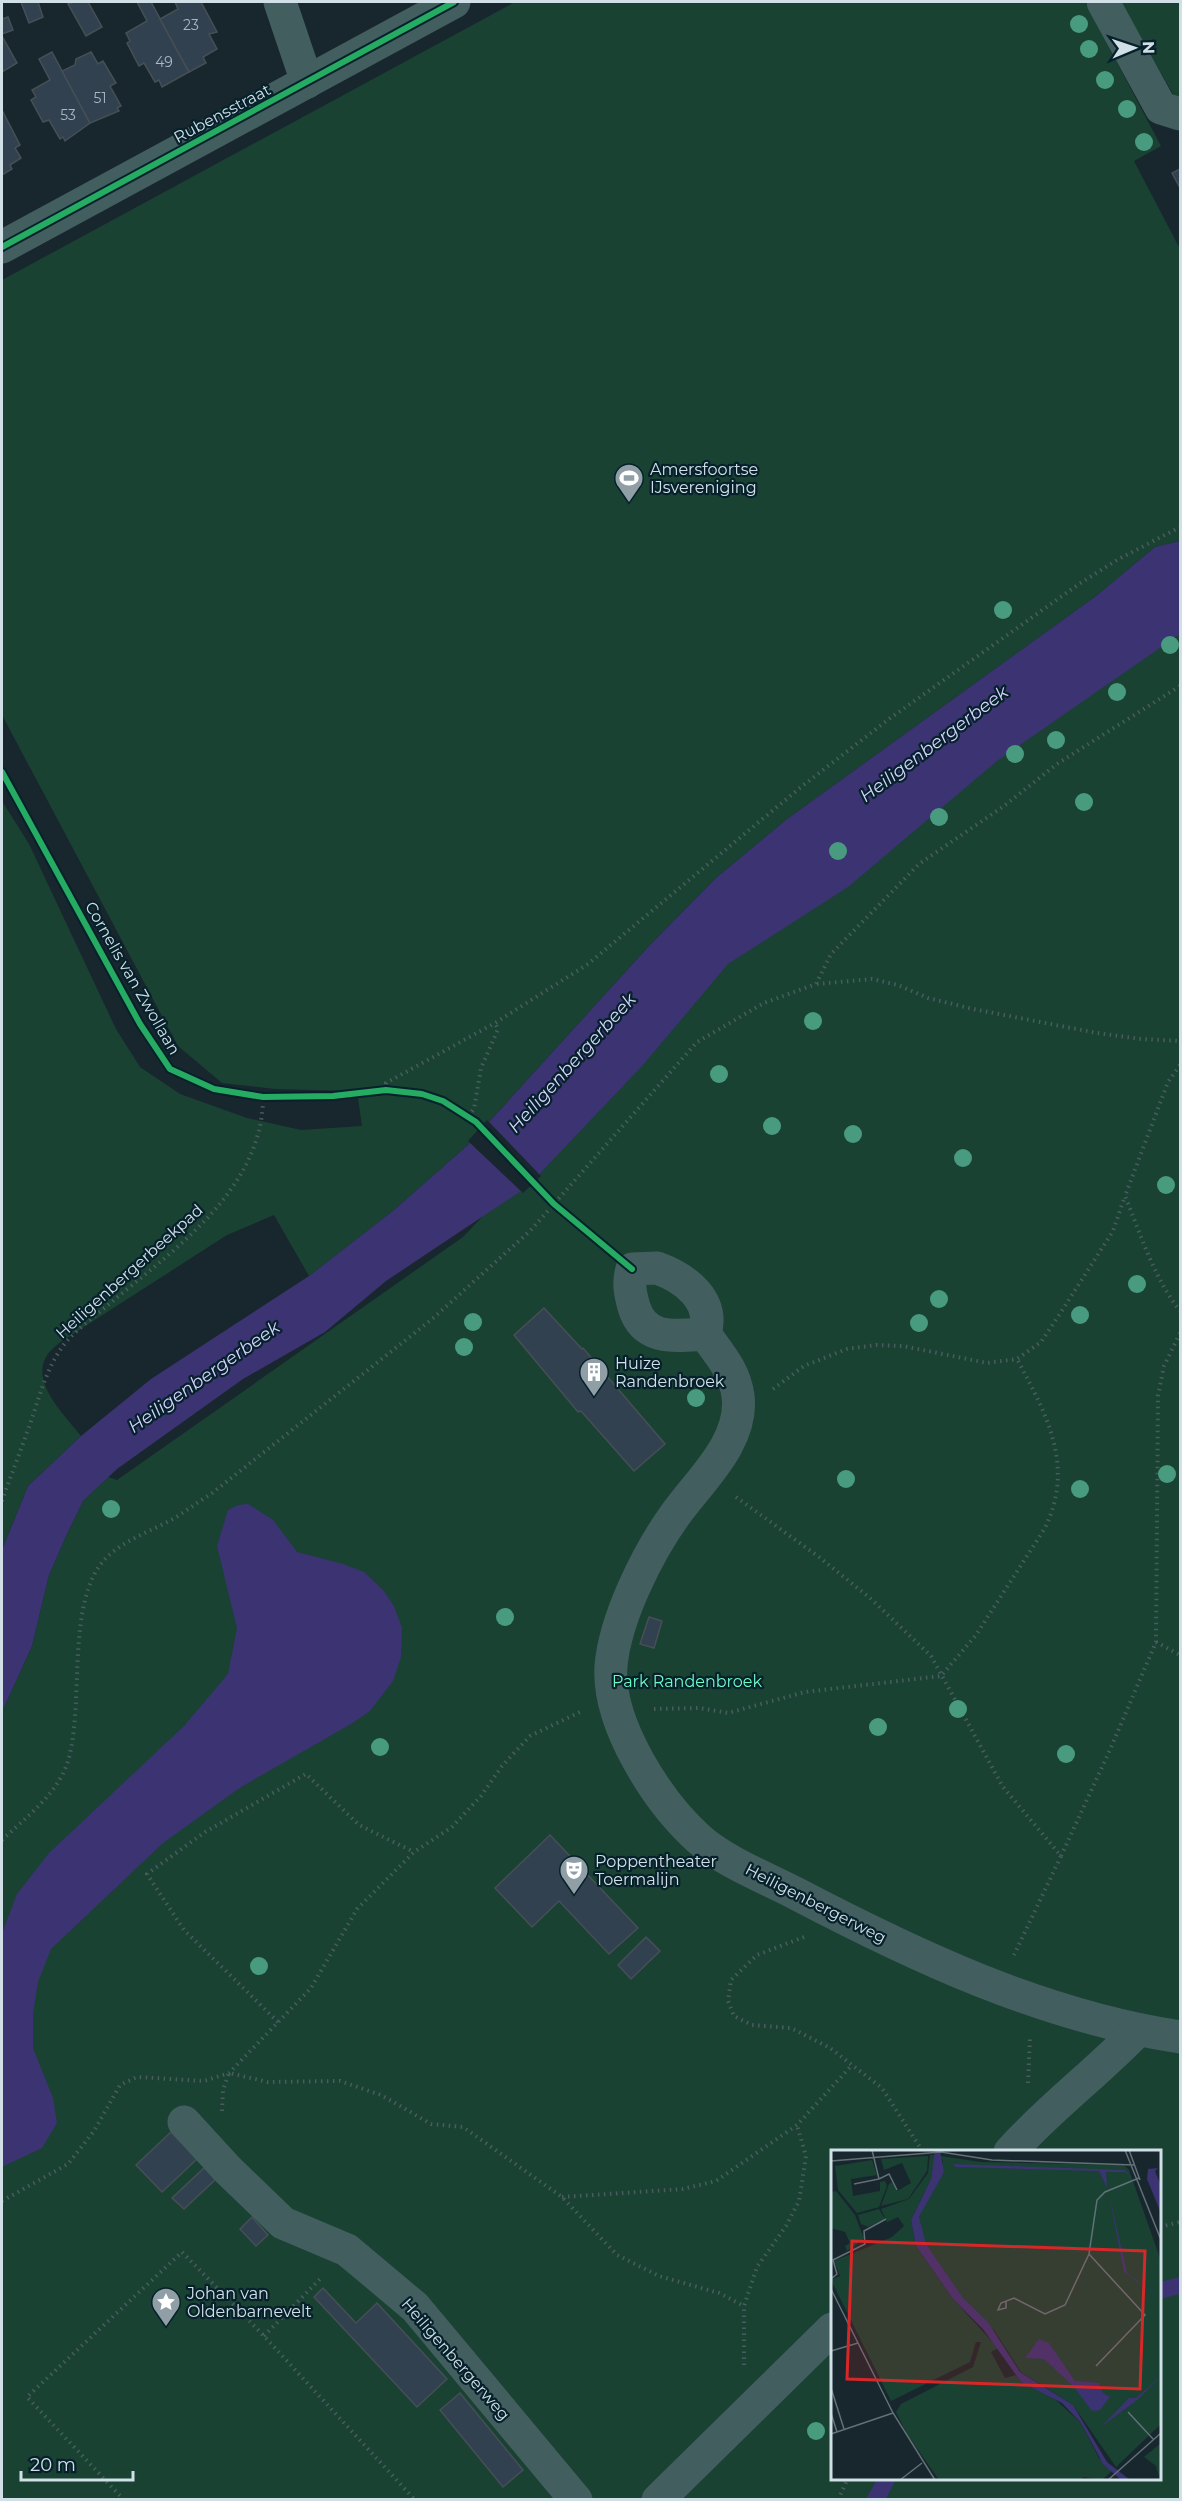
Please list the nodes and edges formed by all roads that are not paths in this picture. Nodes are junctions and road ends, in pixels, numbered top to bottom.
1 (280, 2) edge
2 (454, 2) edge
3 (1103, 2) edge
4 (307, 82) junction
5 (1180, 114) edge
6 (2, 247) edge
7 (705, 1334) dead end
8 (1138, 2030) junction
9 (1180, 2037) edge
10 (184, 2122) dead end
11 (1021, 2140) edge
12 (831, 2330) edge
13 (576, 2499) edge
14 (658, 2499) edge

1 - 4 street
2 - 4 street, Rubensstraat
3 - 5 street
4 - 6 street, Rubensstraat
7 - 8 street, Heiligenbergerweg
8 - 9 street, Heiligenbergerweg
8 - 11 street
10 - 13 street, Heiligenbergerweg
12 - 14 street

